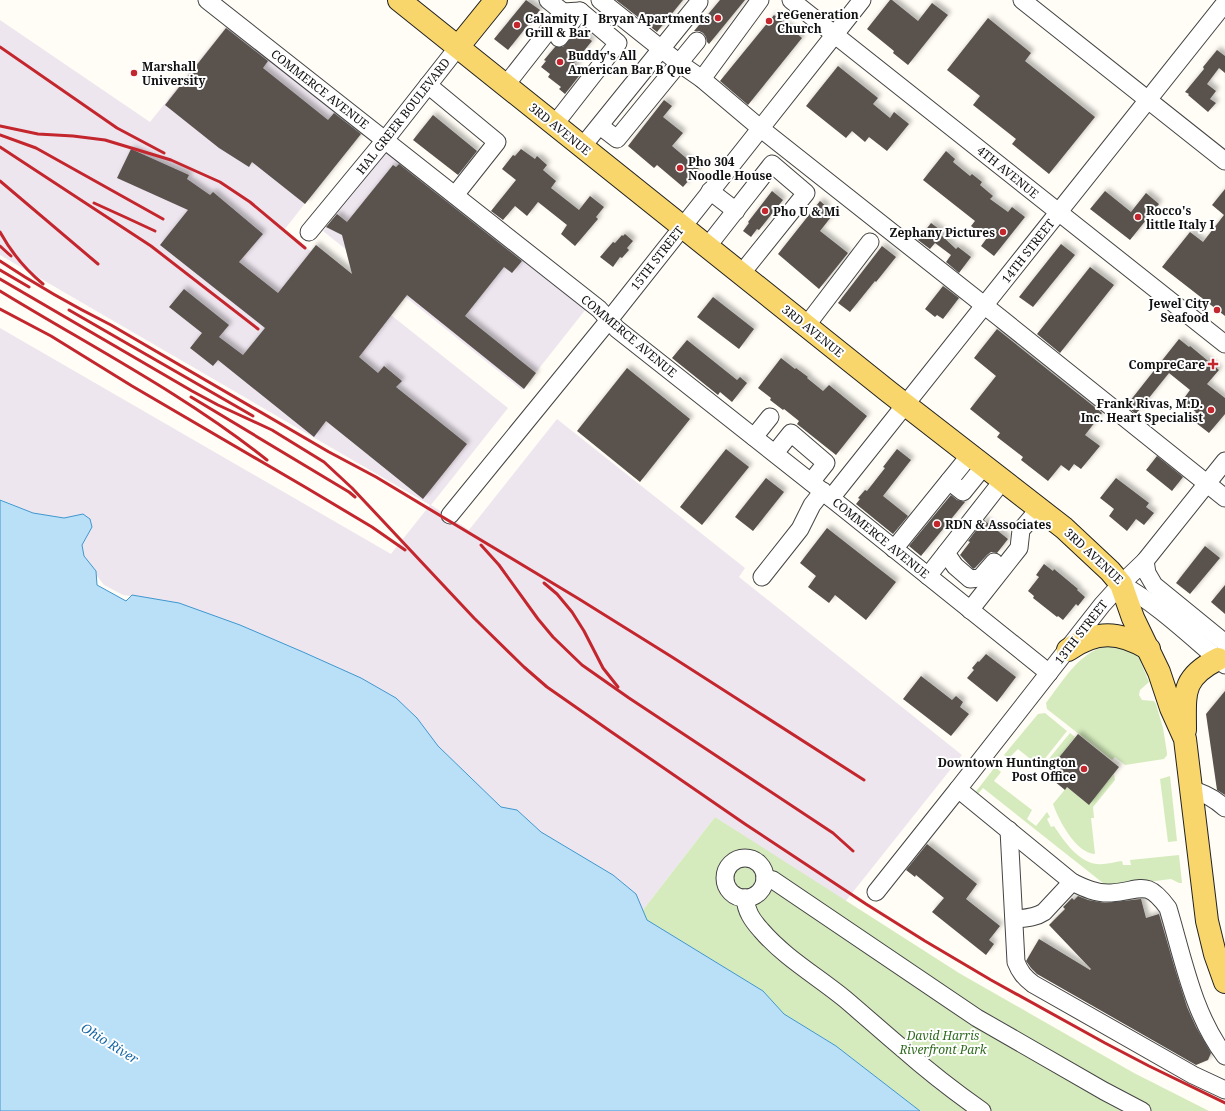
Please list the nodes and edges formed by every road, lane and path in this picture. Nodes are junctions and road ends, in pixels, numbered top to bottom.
1 (207, 0) edge
2 (398, 0) edge
3 (496, 0) edge
4 (548, 0) edge
5 (600, 0) edge
6 (760, 0) edge
7 (792, 0) edge
8 (862, 0) edge
9 (1022, 0) edge
10 (699, 2) dead end
11 (1225, 3) edge
12 (563, 12) junction
13 (580, 12) junction
14 (632, 26) junction
15 (835, 34) junction
16 (697, 41) dead end
17 (618, 43) junction
18 (458, 47) junction
19 (661, 49) junction
20 (529, 54) junction
21 (679, 63) junction
22 (702, 79) junction
23 (428, 84) junction
24 (505, 86) junction
25 (1148, 100) junction
26 (554, 125) junction
27 (600, 126) junction
28 (760, 128) junction
29 (385, 140) junction
30 (582, 148) junction
31 (1225, 161) edge
32 (710, 191) junction
33 (455, 195) junction
34 (736, 211) junction
35 (1058, 212) junction
36 (682, 227) junction
37 (309, 232) dead end
38 (870, 242) dead end
39 (707, 247) junction
40 (741, 274) junction
41 (984, 306) junction
42 (609, 320) junction
43 (806, 326) junction
44 (1225, 344) edge
45 (905, 404) junction
46 (770, 417) dead end
47 (754, 437) junction
48 (775, 453) junction
49 (977, 460) junction
50 (1225, 461) edge
51 (1003, 480) junction
52 (1207, 484) junction
53 (821, 490) junction
54 (1225, 498) edge
55 (1039, 508) junction
56 (450, 515) dead end
57 (1019, 548) junction
58 (894, 549) junction
59 (946, 553) junction
60 (1145, 562) junction
61 (928, 576) junction
62 (762, 577) dead end
63 (1121, 584) junction
64 (970, 610) junction
65 (1149, 649) junction
66 (1068, 650) junction
67 (1223, 655) edge
68 (1049, 673) junction
69 (1185, 739) junction
70 (958, 789) junction
71 (1192, 790) junction
72 (1225, 808) edge
73 (1009, 830) junction
74 (765, 878) junction
75 (1072, 882) junction
76 (876, 892) dead end
77 (745, 898) junction
78 (1015, 919) junction
79 (1225, 982) edge
80 (1225, 1056) edge
81 (1225, 1090) edge
82 (982, 1111) edge
83 (1142, 1111) edge

1 - 29 street, COMMERCE AVENUE
2 - 18 main road, 3RD AVENUE
3 - 18 main road, HAL GREER BOULEVARD
4 - 12 street
5 - 14 street
6 - 22 street
7 - 15 street, 4TH AVENUE
8 - 15 street, 15TH STREET
9 - 25 street
10 - 19 street
11 - 25 street, 14TH STREET
12 - 13 street
12 - 20 street
13 - 17 street
13 - 20 street
14 - 17 street
14 - 19 street
15 - 28 street, 15TH STREET
15 - 35 street, 4TH AVENUE
16 - 21 street
17 - 26 street
18 - 23 street, HAL GREER BOULEVARD
18 - 24 main road, 3RD AVENUE
19 - 21 street
19 - 27 street
20 - 24 street
21 - 22 street
21 - 27 street
22 - 28 street
23 - 29 street, HAL GREER BOULEVARD
23 - 33 street
24 - 26 main road, 3RD AVENUE
25 - 31 street
25 - 35 street, 14TH STREET
26 - 30 main road, 3RD AVENUE
27 - 30 street
28 - 32 street, 15TH STREET
28 - 41 street
29 - 33 street, COMMERCE AVENUE
29 - 37 street, HAL GREER BOULEVARD
30 - 36 main road, 3RD AVENUE
32 - 34 street
32 - 36 street, 15TH STREET
33 - 42 street, COMMERCE AVENUE
34 - 39 street
34 - 40 street
35 - 41 street, 14TH STREET
35 - 44 street, 4TH AVENUE
36 - 39 main road, 3RD AVENUE
36 - 42 street, 15TH STREET
38 - 43 street
39 - 40 main road, 3RD AVENUE
40 - 43 main road, 3RD AVENUE
41 - 45 street, 14TH STREET
41 - 52 street
42 - 47 street, COMMERCE AVENUE
42 - 56 street, 15TH STREET
43 - 45 main road, 3RD AVENUE
45 - 49 main road, 3RD AVENUE
45 - 53 street, 14TH STREET
46 - 47 street
47 - 48 street, COMMERCE AVENUE
48 - 53 street, COMMERCE AVENUE
48 - 53 street
49 - 51 main road, 3RD AVENUE
49 - 58 street
50 - 52 street, 13TH STREET
51 - 55 main road, 3RD AVENUE
51 - 59 street
52 - 54 street
52 - 60 street, 13TH STREET
53 - 58 street, COMMERCE AVENUE
53 - 62 street
55 - 57 street
55 - 63 main road, 3RD AVENUE
57 - 59 street
57 - 64 street
58 - 61 street, COMMERCE AVENUE
59 - 61 street
60 - 63 street, 13TH STREET
60 - 67 street
61 - 64 street, COMMERCE AVENUE
63 - 65 main road
63 - 66 street, 13TH STREET
63 - 67 street, 3RD AVENUE
64 - 68 street, COMMERCE AVENUE
65 - 66 main road
65 - 69 main road
66 - 68 street, 13TH STREET
67 - 69 main road
68 - 70 street, 13TH STREET
69 - 71 main road
70 - 73 street
70 - 76 street, 13TH STREET
71 - 72 street
71 - 79 main road
73 - 75 street
73 - 78 street
74 - 77 street
74 - 77 street
74 - 83 street
75 - 78 street
75 - 80 street
77 - 82 street
78 - 81 street

